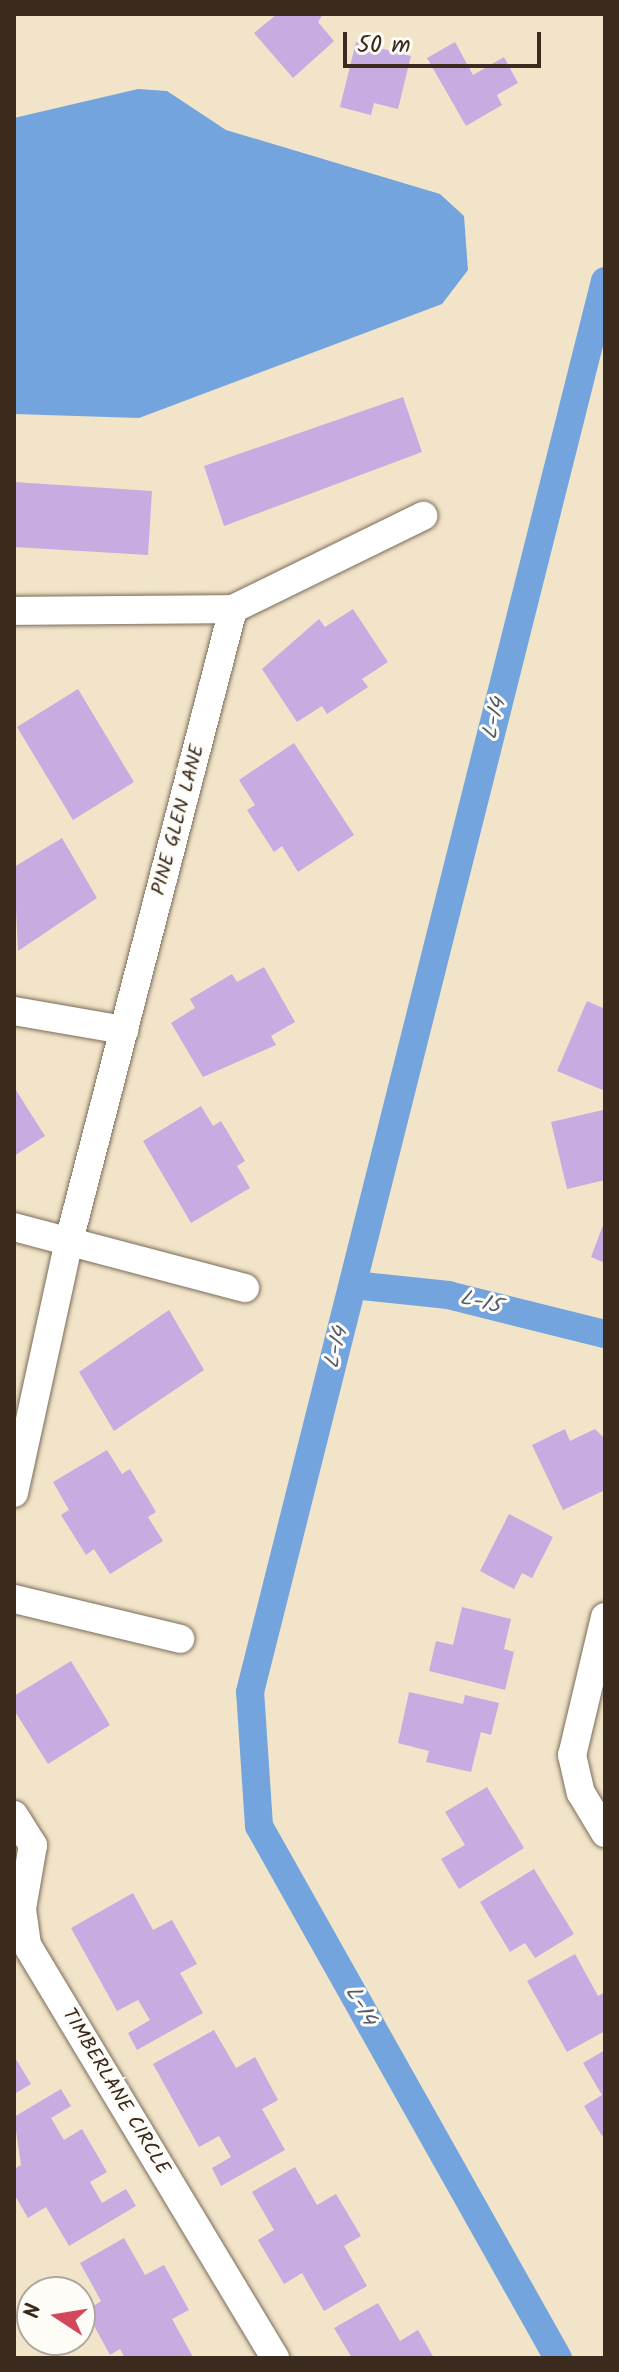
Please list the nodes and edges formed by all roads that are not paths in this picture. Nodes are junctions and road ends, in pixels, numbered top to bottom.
1 (423, 516) dead end
2 (233, 609) junction
3 (14, 611) edge
4 (14, 1011) edge
5 (124, 1030) junction
6 (14, 1227) edge
7 (69, 1241) junction
8 (245, 1288) dead end
9 (14, 1493) edge
10 (14, 1599) edge
11 (605, 1617) edge
12 (180, 1639) dead end
13 (14, 1815) edge
14 (605, 1833) edge
15 (275, 2358) edge

1 - 2 street
2 - 3 street
2 - 5 street, PINE GLEN LANE
4 - 5 street
5 - 7 street, PINE GLEN LANE
6 - 7 street
7 - 8 street
7 - 9 street, PINE GLEN LANE
10 - 12 street
11 - 14 street
13 - 15 street, TIMBERLANE CIRCLE

